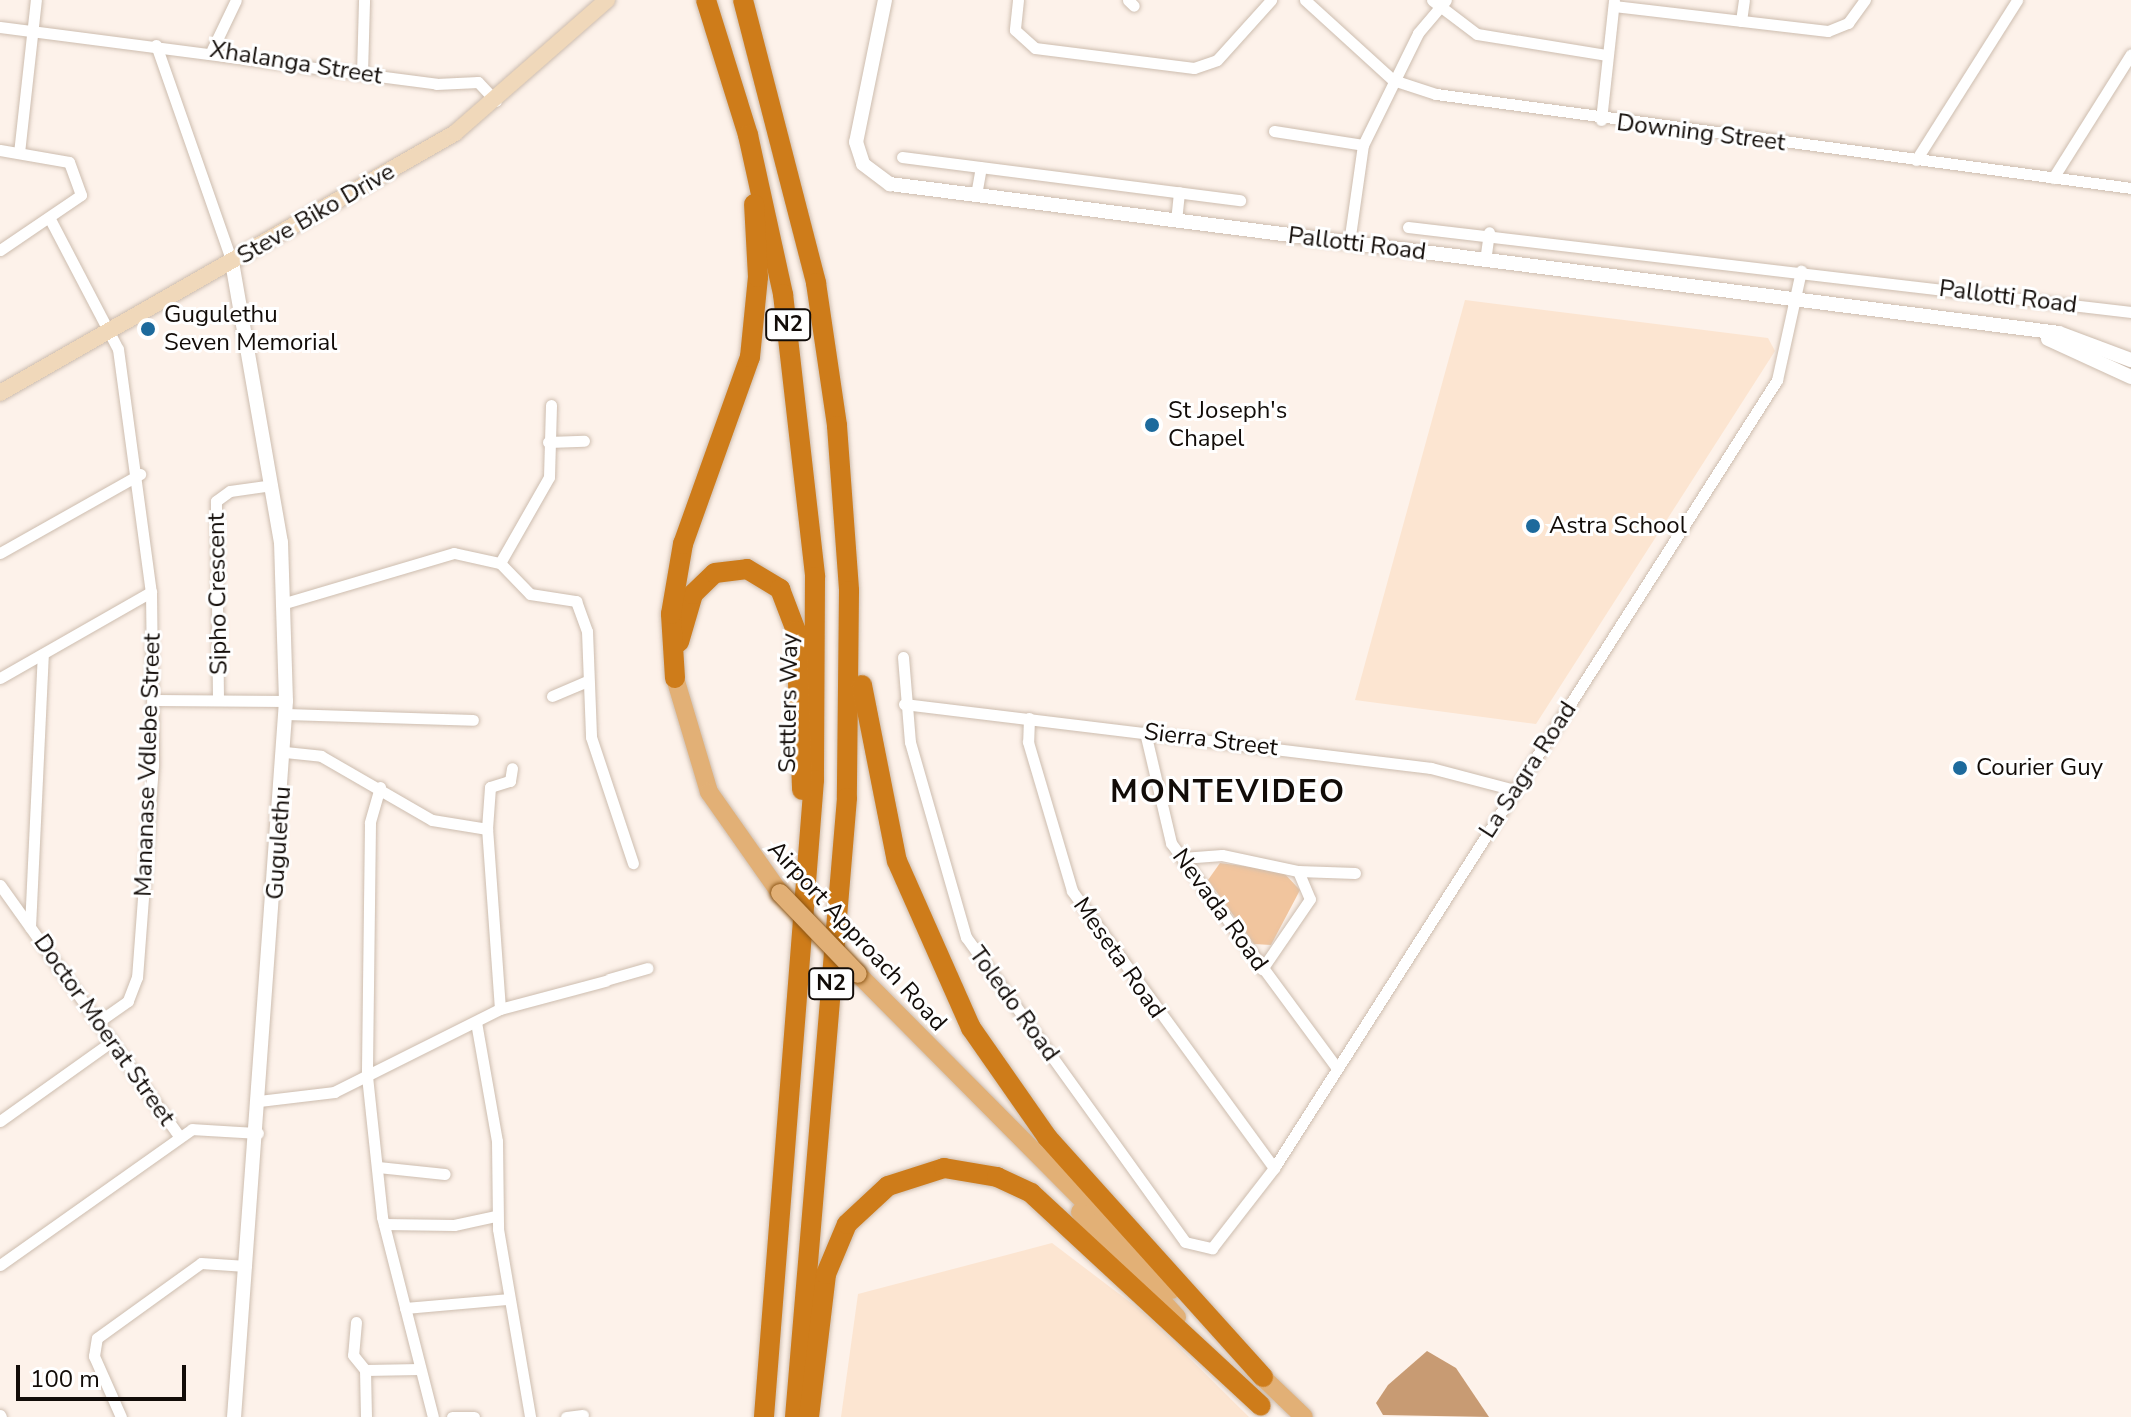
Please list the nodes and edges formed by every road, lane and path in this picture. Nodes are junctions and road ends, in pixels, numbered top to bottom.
1 (36, 0) edge
2 (236, 0) edge
3 (364, 0) edge
4 (607, 0) edge
5 (699, 0) edge
6 (706, 0) edge
7 (743, 0) edge
8 (885, 0) edge
9 (1018, 0) edge
10 (1271, 0) edge
11 (1305, 0) edge
12 (1744, 0) edge
13 (1865, 0) edge
14 (2017, 0) edge
15 (1439, 2) edge
16 (1614, 3) edge
17 (1741, 21) junction
18 (0, 27) edge
19 (33, 32) junction
20 (156, 45) junction
21 (212, 50) junction
22 (2131, 54) edge
23 (1607, 55) junction
24 (362, 73) junction
25 (1393, 80) junction
26 (496, 101) junction
27 (1601, 120) junction
28 (1274, 131) dead end
29 (1363, 145) junction
30 (0, 150) edge
31 (19, 153) junction
32 (902, 157) dead end
33 (1916, 160) junction
34 (981, 167) junction
35 (2053, 178) junction
36 (2131, 188) edge
37 (1179, 192) junction
38 (976, 195) junction
39 (1240, 200) dead end
40 (51, 221) junction
41 (1176, 221) junction
42 (1408, 227) dead end
43 (1489, 232) junction
44 (1349, 243) junction
45 (0, 250) edge
46 (1485, 261) junction
47 (234, 267) junction
48 (1801, 271) junction
49 (1796, 300) junction
50 (2131, 312) edge
51 (111, 330) junction
52 (2025, 330) junction
53 (2131, 360) edge
54 (2131, 377) edge
55 (0, 393) edge
56 (551, 405) dead end
57 (584, 441) dead end
58 (548, 442) junction
59 (140, 474) junction
60 (272, 485) junction
61 (847, 550) junction
62 (0, 553) edge
63 (500, 563) junction
64 (151, 592) junction
65 (285, 603) junction
66 (43, 654) junction
67 (903, 657) dead end
68 (0, 678) edge
69 (675, 678) junction
70 (587, 681) junction
71 (552, 696) dead end
72 (218, 699) junction
73 (155, 700) junction
74 (904, 704) junction
75 (286, 708) junction
76 (1029, 718) junction
77 (473, 720) dead end
78 (1145, 732) junction
79 (285, 752) junction
80 (512, 768) dead end
81 (380, 787) junction
82 (1515, 790) junction
83 (487, 829) junction
84 (1182, 858) junction
85 (633, 863) dead end
86 (1298, 871) junction
87 (1355, 873) dead end
88 (0, 885) edge
89 (806, 892) junction
90 (30, 927) junction
91 (647, 968) dead end
92 (1262, 969) junction
93 (500, 1009) junction
94 (98, 1022) junction
95 (476, 1022) junction
96 (112, 1041) junction
97 (1337, 1068) junction
98 (367, 1076) junction
99 (259, 1101) junction
100 (0, 1121) edge
101 (258, 1133) junction
102 (179, 1136) junction
103 (1033, 1154) junction
104 (378, 1167) junction
105 (1274, 1168) junction
106 (445, 1174) dead end
107 (496, 1216) junction
108 (384, 1224) junction
109 (1212, 1248) joint
110 (0, 1265) edge
111 (246, 1266) junction
112 (507, 1299) junction
113 (405, 1308) junction
114 (356, 1322) dead end
115 (420, 1369) junction
116 (365, 1370) junction
117 (1263, 1377) junction
118 (1266, 1412) edge
119 (583, 1415) dead end
120 (121, 1417) edge
121 (234, 1417) edge
122 (366, 1417) edge
123 (433, 1417) edge
124 (452, 1417) edge
125 (474, 1417) edge
126 (530, 1417) edge
127 (566, 1417) edge
128 (764, 1417) edge
129 (795, 1417) edge
130 (809, 1417) edge
131 (1304, 1417) edge

1 - 19 street
2 - 21 street
3 - 24 street
4 - 26 main road, Steve Biko Drive
5 - 69 highway
6 - 89 highway, Settlers Way / N2
7 - 61 highway, N2
8 - 38 street, Pallotti Road
9 - 10 street
11 - 25 street
12 - 17 street
13 - 17 street
14 - 33 street
15 - 23 street
15 - 25 street
16 - 17 street
16 - 23 street
18 - 19 street, Xhalanga Street
19 - 20 street, Xhalanga Street
19 - 31 street
20 - 21 street, Xhalanga Street
20 - 47 street
21 - 24 street, Xhalanga Street
22 - 35 street
23 - 27 street
24 - 26 street, Xhalanga Street
25 - 27 street, Downing Street
25 - 29 street
26 - 47 main road, Steve Biko Drive
27 - 33 street, Downing Street
28 - 29 street
29 - 44 street
30 - 31 street
31 - 40 street
32 - 34 street
33 - 35 street, Downing Street
34 - 37 street
34 - 38 street
35 - 36 street, Downing Street
37 - 39 street
37 - 41 street
38 - 41 street, Pallotti Road
40 - 45 street
40 - 51 street, Mananase Vdlebe Street
41 - 44 street, Pallotti Road
42 - 43 street, Pallotti Road
43 - 46 street
43 - 48 street, Pallotti Road
44 - 46 street, Pallotti Road
46 - 49 street, Pallotti Road
47 - 51 main road, Steve Biko Drive
47 - 60 street, Gugulethu
48 - 49 street, La Sagra Road
48 - 50 street, Pallotti Road
49 - 52 street, Pallotti Road
49 - 82 street, La Sagra Road
51 - 55 main road, Steve Biko Drive
51 - 59 street, Mananase Vdlebe Street
52 - 53 street, Pallotti Road
52 - 54 street
56 - 58 street
57 - 58 street
58 - 63 street
59 - 62 street
59 - 64 street, Mananase Vdlebe Street
60 - 65 street, Gugulethu
60 - 72 street, Sipho Crescent
61 - 117 highway
61 - 129 highway, N2
63 - 65 street
63 - 70 street
64 - 66 street
64 - 73 street, Mananase Vdlebe Street
65 - 75 street, Gugulethu
66 - 68 street
66 - 90 street
67 - 74 street, Toledo Road
69 - 89 highway
69 - 103 main road, Airport Approach Road, bridge
70 - 71 street
70 - 85 street
72 - 73 street
72 - 75 street
73 - 94 street, Mananase Vdlebe Street
74 - 76 street, Sierra Street
74 - 109 street, Toledo Road
75 - 77 street
75 - 79 street, Gugulethu
76 - 78 street, Sierra Street
76 - 105 street, Meseta Road
78 - 82 street, Sierra Street
78 - 84 street, Nevada Road
79 - 81 street
79 - 99 street, Gugulethu
80 - 83 street
81 - 83 street
81 - 98 street
82 - 97 street, La Sagra Road
83 - 93 street
84 - 86 street
84 - 92 street, Nevada Road
86 - 87 street
86 - 92 street
88 - 90 street, Doctor Moerat Street
89 - 128 highway, Settlers Way / N2
90 - 94 street, Doctor Moerat Street
91 - 93 street
92 - 97 street, Nevada Road
93 - 95 street
94 - 96 street, Doctor Moerat Street
95 - 98 street
95 - 107 street
96 - 100 street
96 - 102 street, Doctor Moerat Street
97 - 105 street, La Sagra Road
98 - 99 street
98 - 104 street
99 - 101 street, Gugulethu
101 - 102 street
101 - 111 street, Gugulethu
102 - 110 street
103 - 117 main road, Airport Approach Road
103 - 118 main road, Airport Approach Road
104 - 106 street
104 - 108 street
105 - 109 street, La Sagra Road
107 - 108 street
107 - 112 street
108 - 113 street
111 - 120 street
111 - 121 street, Gugulethu
112 - 113 street
112 - 126 street
113 - 115 street
114 - 116 street
115 - 116 street
115 - 123 street
116 - 122 street
117 - 131 main road, Airport Approach Road
118 - 130 highway
119 - 127 street
124 - 125 street

